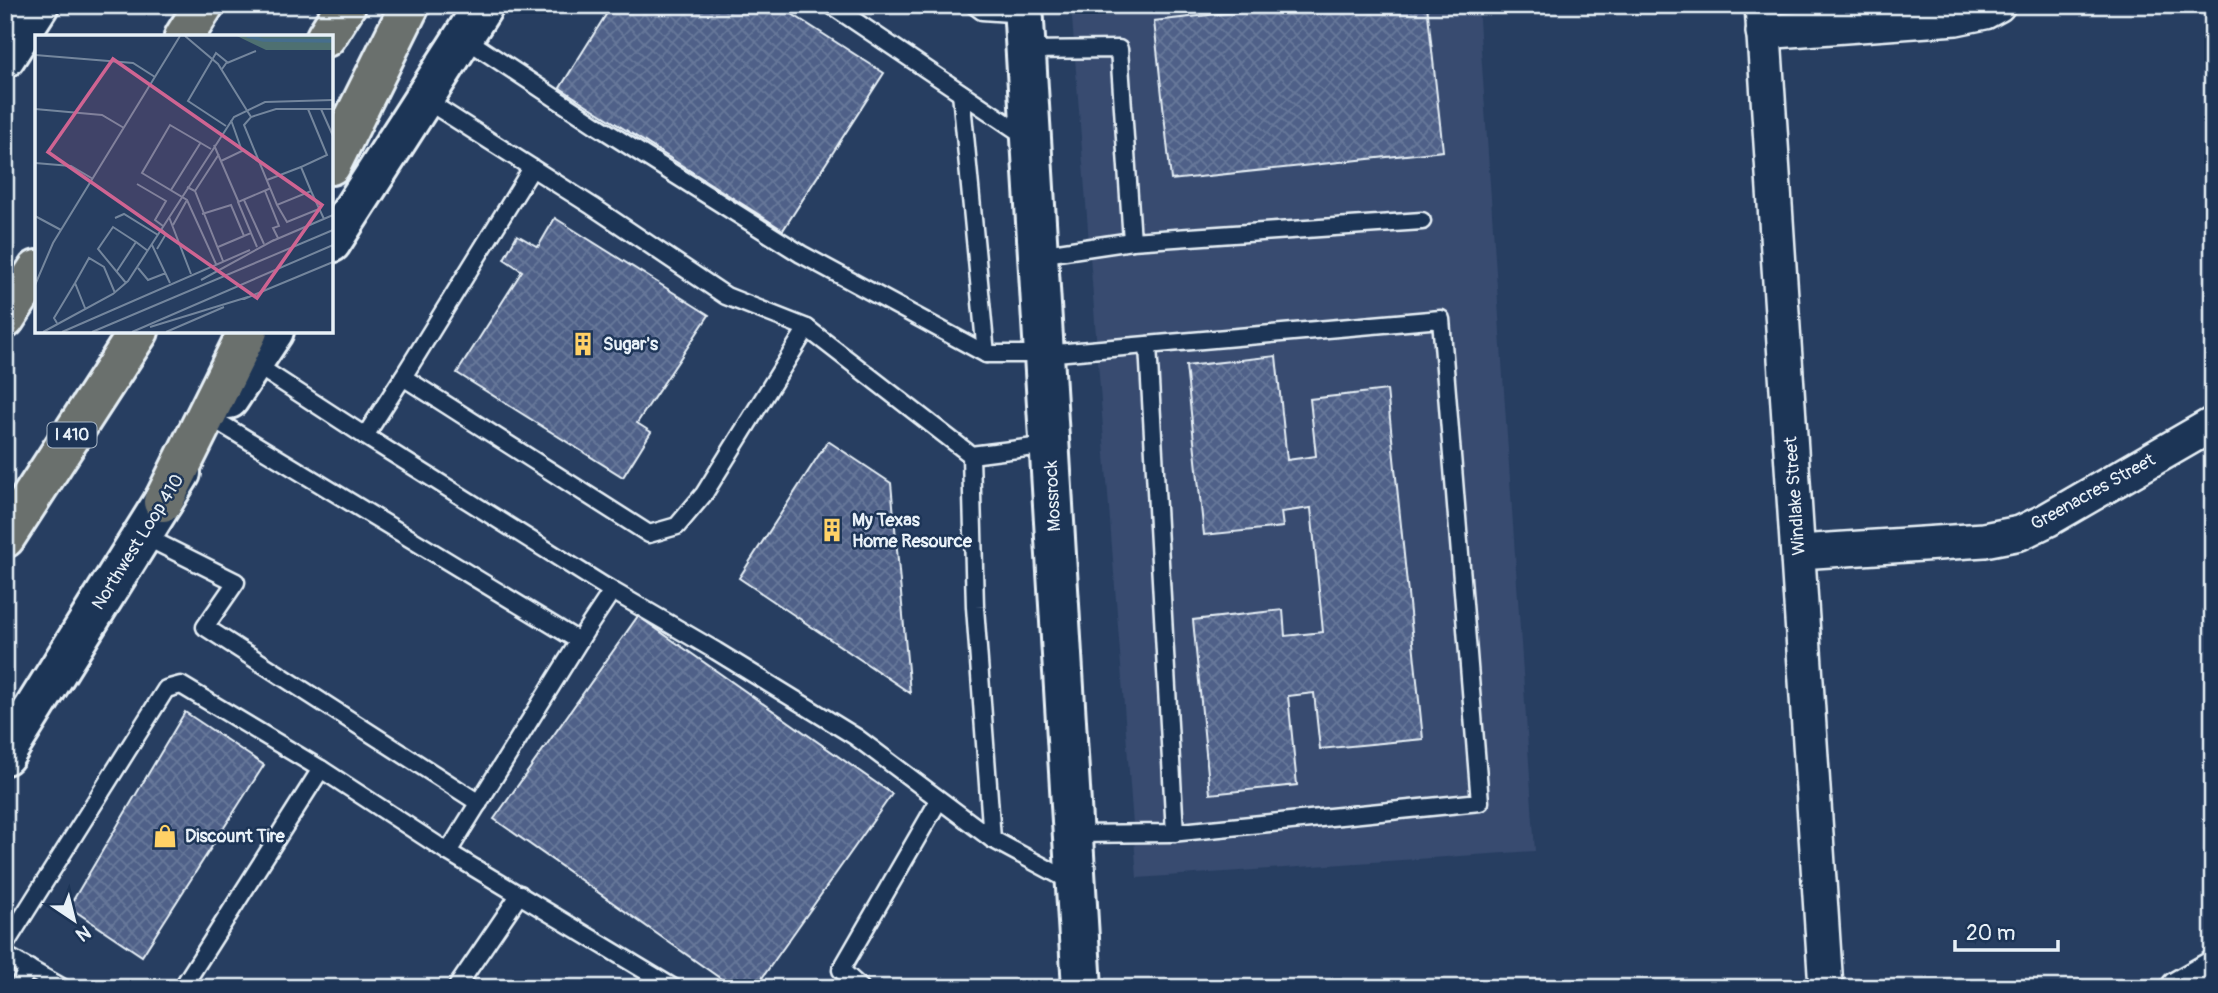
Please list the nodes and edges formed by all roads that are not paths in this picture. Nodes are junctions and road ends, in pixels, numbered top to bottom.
1 (39, 5) edge
2 (204, 5) edge
3 (346, 5) edge
4 (410, 5) edge
5 (484, 5) edge
6 (831, 5) edge
7 (974, 5) edge
8 (1998, 5) edge
9 (1763, 19) edge
10 (1024, 23) edge
11 (185, 35) edge
12 (327, 35) edge
13 (463, 37) junction
14 (5, 58) edge
15 (961, 93) junction
16 (424, 99) junction
17 (1031, 140) junction
18 (332, 162) edge
19 (532, 167) junction
20 (1422, 221) dead end
21 (1132, 240) junction
22 (332, 241) edge
23 (1038, 255) junction
24 (35, 273) edge
25 (5, 320) edge
26 (807, 328) junction
27 (138, 332) edge
28 (272, 332) edge
29 (1148, 345) junction
30 (250, 347) edge
31 (986, 354) junction
32 (1044, 354) junction
33 (403, 376) junction
34 (215, 420) junction
35 (2213, 424) edge
36 (365, 436) junction
37 (1050, 445) junction
38 (971, 454) junction
39 (163, 502) junction
40 (142, 535) junction
41 (5, 538) edge
42 (1799, 552) junction
43 (603, 586) junction
44 (579, 641) junction
45 (5, 755) edge
46 (321, 769) junction
47 (939, 800) junction
48 (479, 803) junction
49 (1175, 833) junction
50 (1073, 834) junction
51 (992, 839) junction
52 (449, 852) junction
53 (1076, 885) junction
54 (520, 894) junction
55 (5, 945) edge
56 (5, 955) edge
57 (29, 968) junction
58 (2213, 968) edge
59 (17, 988) edge
60 (63, 988) edge
61 (181, 988) edge
62 (456, 988) edge
63 (674, 988) edge
64 (861, 988) edge
65 (1082, 988) edge
66 (1826, 988) edge
67 (2178, 988) edge

1 - 14 street
2 - 11 highway
3 - 12 highway
4 - 18 highway
5 - 13 street
6 - 15 lane
7 - 10 lane
8 - 9 street
9 - 42 street, Windlake Street
10 - 17 street, Mossrock
10 - 21 lane
13 - 16 street
13 - 31 lane
15 - 17 lane
15 - 31 lane
16 - 19 lane
16 - 22 street
17 - 23 street, Mossrock
19 - 26 lane
19 - 33 lane
20 - 21 lane
21 - 23 lane
23 - 32 street, Mossrock
24 - 25 highway
26 - 33 lane
26 - 38 lane
27 - 41 highway, I 410
28 - 30 street, Northwest Loop 410
29 - 32 lane
29 - 49 lane
29 - 49 lane
30 - 34 street, Northwest Loop 410
30 - 36 lane
30 - 39 highway
31 - 32 lane
32 - 37 street, Mossrock
33 - 36 lane
34 - 39 street, Northwest Loop 410
34 - 44 lane
35 - 42 street, Greenacres Street
36 - 43 lane
37 - 38 lane
37 - 50 street, Mossrock
38 - 51 lane
39 - 40 street, Northwest Loop 410
40 - 45 street, Northwest Loop 410
40 - 48 lane
42 - 66 street, Windlake Street
43 - 44 lane
43 - 47 lane
44 - 48 lane
46 - 52 lane
46 - 55 lane
46 - 61 lane
47 - 51 lane
47 - 64 lane
48 - 52 lane
49 - 50 lane
50 - 53 street, Mossrock
51 - 53 lane
52 - 54 lane
53 - 65 street, Mossrock
54 - 62 lane
54 - 63 lane
56 - 57 lane
57 - 59 lane
57 - 60 lane
58 - 67 street

